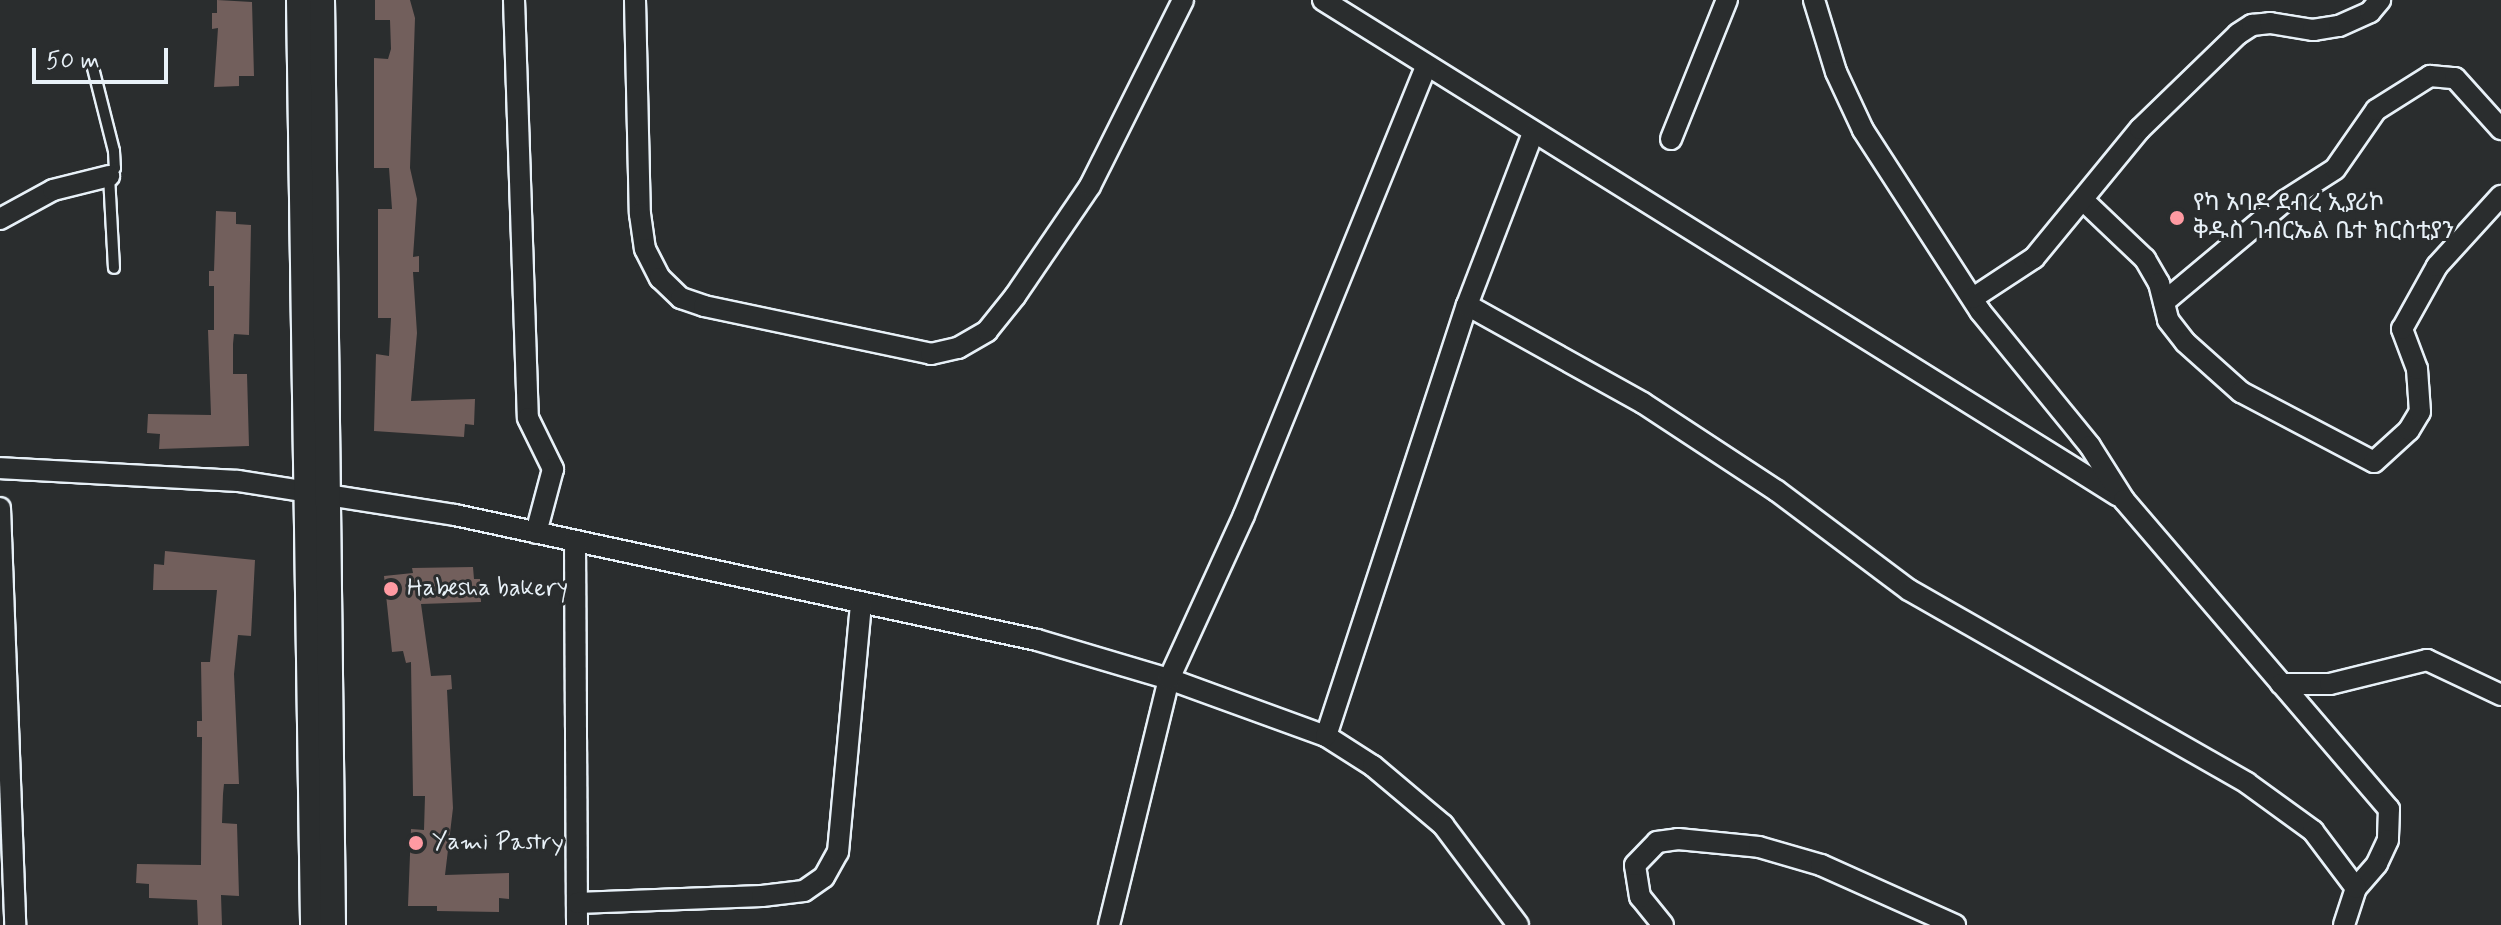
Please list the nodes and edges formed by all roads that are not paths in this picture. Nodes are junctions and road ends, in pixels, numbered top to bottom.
1 (299, 0) edge
2 (322, 0) edge
3 (514, 0) edge
4 (635, 0) edge
5 (1183, 0) edge
6 (1323, 0) edge
7 (1727, 0) edge
8 (1814, 0) edge
9 (2380, 0) edge
10 (92, 64) dead end
11 (1426, 66) junction
12 (2501, 129) edge
13 (1533, 133) junction
14 (1671, 139) dead end
15 (109, 176) junction
16 (2501, 196) edge
17 (2083, 200) junction
18 (0, 219) edge
19 (114, 268) dead end
20 (1973, 298) junction
21 (2164, 302) junction
22 (1467, 305) junction
23 (0, 468) edge
24 (319, 494) junction
25 (2124, 500) junction
26 (0, 508) edge
27 (536, 533) junction
28 (575, 541) junction
29 (861, 603) junction
30 (1169, 679) junction
31 (2281, 684) junction
32 (2501, 695) edge
33 (1326, 736) junction
34 (2356, 888) junction
35 (577, 903) junction
36 (15, 925) edge
37 (313, 925) edge
38 (333, 925) edge
39 (577, 925) edge
40 (1109, 925) edge
41 (1518, 925) edge
42 (1663, 925) edge
43 (1955, 925) edge
44 (2344, 925) edge

1 - 24 street
2 - 24 street
3 - 27 street
4 - 5 street
6 - 11 street
7 - 14 street
8 - 20 street
9 - 17 street
10 - 15 lane
11 - 13 street
11 - 30 street
12 - 21 street
13 - 22 street
13 - 25 street
15 - 18 street
15 - 19 lane
16 - 21 street
17 - 20 street
17 - 21 street
20 - 25 street
22 - 33 street
22 - 34 street
23 - 24 street
24 - 27 street
24 - 37 street
24 - 38 street
25 - 31 street
26 - 36 street
27 - 28 street
28 - 29 street
28 - 35 street
29 - 30 street
29 - 35 street
30 - 33 street
30 - 40 street
31 - 32 street
31 - 34 street
33 - 41 street
34 - 44 street
35 - 39 street
42 - 43 street

